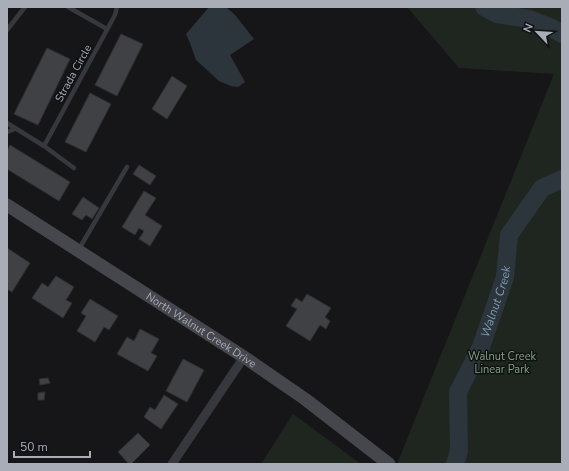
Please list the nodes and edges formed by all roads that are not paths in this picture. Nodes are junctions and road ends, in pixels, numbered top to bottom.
1 (25, 7) edge
2 (68, 7) edge
3 (117, 7) edge
4 (107, 29) junction
5 (7, 30) edge
6 (7, 123) edge
7 (15, 129) junction
8 (7, 132) edge
9 (44, 146) junction
10 (127, 167) dead end
11 (74, 168) dead end
12 (7, 205) edge
13 (78, 250) junction
14 (244, 357) junction
15 (172, 464) edge
16 (389, 464) edge

1 - 5 lane
2 - 4 lane
3 - 4 lane, Strada Circle
4 - 9 lane, Strada Circle
6 - 7 lane
7 - 8 lane
7 - 9 lane
9 - 11 lane
10 - 13 lane
12 - 13 main road, North Walnut Creek Drive
13 - 14 main road, North Walnut Creek Drive
14 - 15 street
14 - 16 main road, North Walnut Creek Drive

